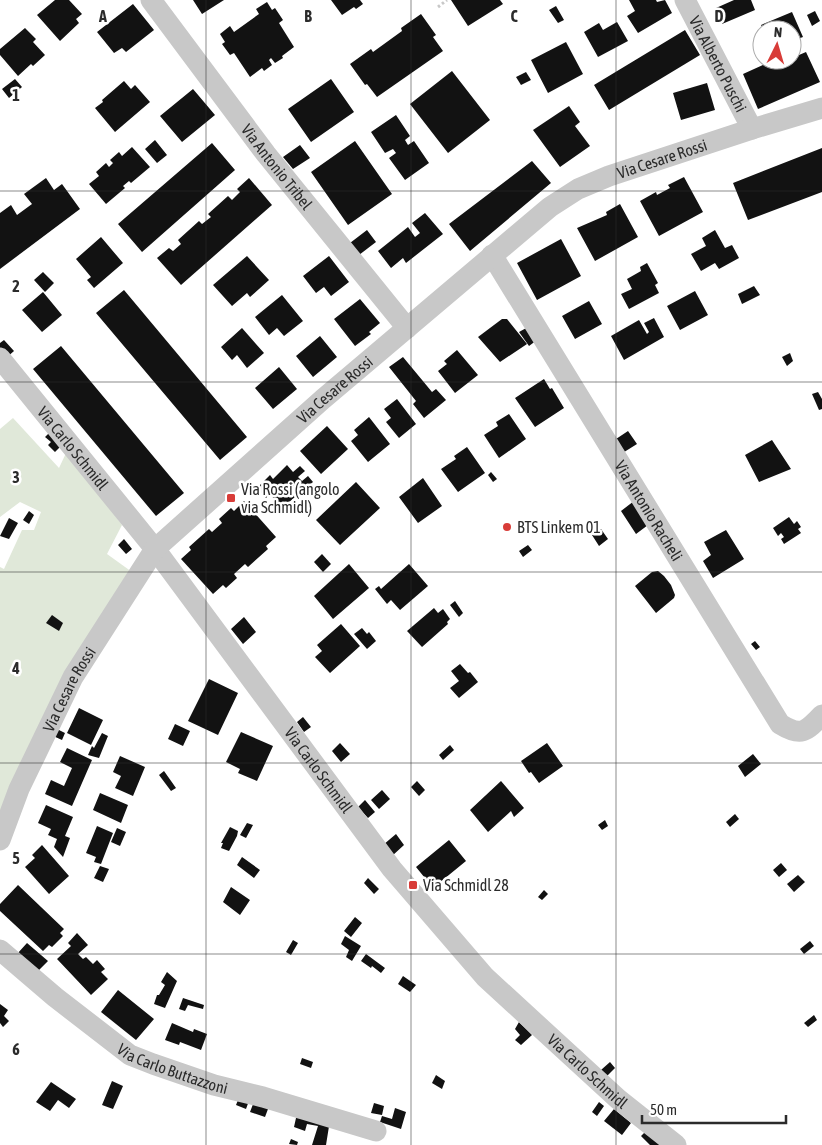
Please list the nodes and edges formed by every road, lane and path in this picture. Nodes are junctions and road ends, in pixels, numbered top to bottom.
1 (151, 0) edge
2 (447, 0) edge
3 (686, 0) edge
4 (438, 7) dead end
5 (822, 108) edge
6 (752, 129) junction
7 (492, 255) junction
8 (408, 328) junction
9 (0, 358) edge
10 (154, 550) junction
11 (822, 715) edge
12 (0, 840) edge
13 (0, 950) edge
14 (376, 1132) dead end
15 (676, 1145) edge

1 - 8 street, Via Antonio Tribel
2 - 4 path
3 - 6 street, Via Alberto Puschi
5 - 6 street, Via Cesare Rossi
6 - 7 street, Via Cesare Rossi
7 - 8 street, Via Cesare Rossi
7 - 11 street, Via Antonio Racheli
8 - 10 street, Via Cesare Rossi
9 - 10 street, Via Carlo Schmidl
10 - 12 street, Via Cesare Rossi
10 - 15 street, Via Carlo Schmidl
13 - 14 street, Via Carlo Buttazzoni

